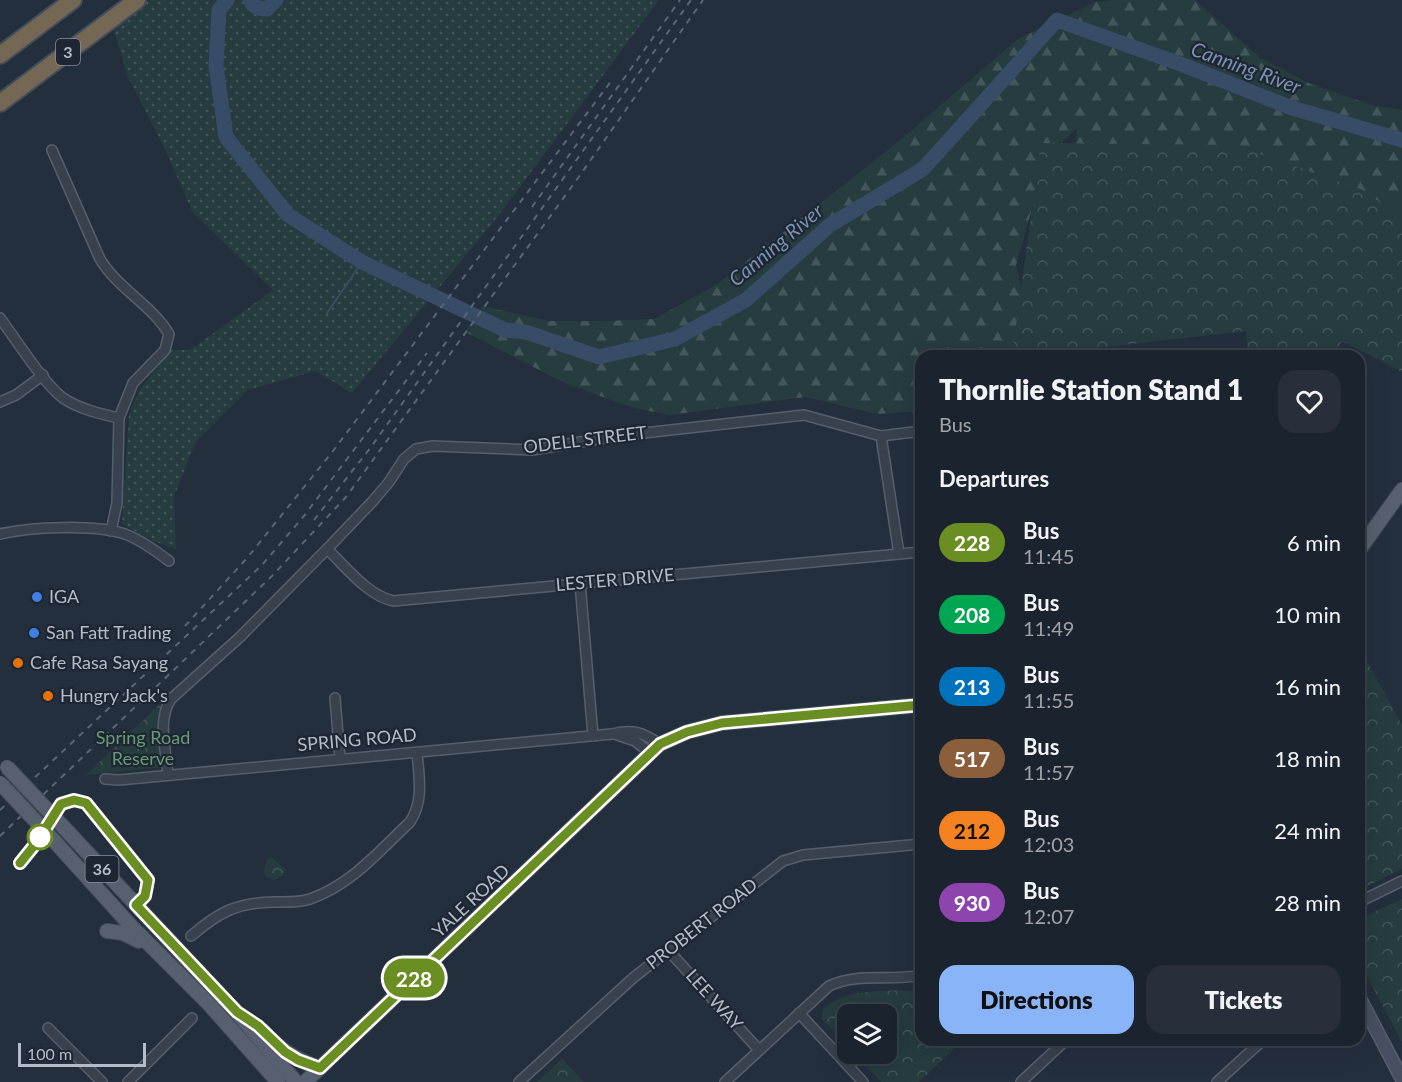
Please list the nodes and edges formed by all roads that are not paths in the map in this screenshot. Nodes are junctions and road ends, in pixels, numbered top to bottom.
1 (73, 0) edge
2 (137, 0) edge
3 (0, 55) edge
4 (0, 103) edge
5 (52, 150) dead end
6 (0, 318) edge
7 (43, 375) junction
8 (0, 402) edge
9 (119, 418) junction
10 (915, 432) edge
11 (881, 436) junction
12 (1402, 490) edge
13 (111, 531) junction
14 (0, 534) edge
15 (1365, 542) edge
16 (327, 549) junction
17 (915, 553) edge
18 (899, 554) junction
19 (169, 561) dead end
20 (580, 583) junction
21 (335, 698) dead end
22 (915, 706) edge
23 (612, 734) junction
24 (593, 736) junction
25 (655, 748) junction
26 (417, 753) junction
27 (340, 759) junction
28 (3, 763) edge
29 (168, 774) junction
30 (105, 779) dead end
31 (0, 783) edge
32 (915, 845) edge
33 (1402, 881) edge
34 (1365, 900) edge
35 (107, 931) dead end
36 (191, 936) dead end
37 (668, 950) junction
38 (915, 975) edge
39 (192, 988) junction
40 (1365, 1008) edge
41 (237, 1012) junction
42 (799, 1013) junction
43 (192, 1018) dead end
44 (48, 1028) dead end
45 (1060, 1046) edge
46 (1256, 1046) edge
47 (759, 1050) junction
48 (320, 1068) junction
49 (1402, 1078) edge
50 (102, 1082) edge
51 (128, 1082) edge
52 (278, 1082) edge
53 (296, 1082) edge
54 (305, 1082) edge
55 (519, 1082) edge
56 (725, 1082) edge
57 (863, 1082) edge
58 (1021, 1082) edge
59 (1216, 1082) edge

1 - 3 highway, 3
2 - 4 highway, 3
5 - 9 street
6 - 7 street
7 - 8 street
7 - 9 street
9 - 13 street
10 - 11 street
11 - 16 street, ODELL STREET
11 - 18 street
12 - 15 main road
13 - 14 street
13 - 19 street
16 - 20 street, LESTER DRIVE
16 - 29 street, ODELL STREET
17 - 18 street, LESTER DRIVE
18 - 20 street, LESTER DRIVE
20 - 24 street
21 - 27 street
22 - 25 main road
23 - 24 street, SPRING ROAD
23 - 25 street, SPRING ROAD
23 - 25 street, SPRING ROAD
24 - 26 street, SPRING ROAD
25 - 48 main road, YALE ROAD
26 - 27 street, SPRING ROAD
26 - 36 street
27 - 29 street, SPRING ROAD
28 - 41 main road, 36, bridge
29 - 30 street, SPRING ROAD
31 - 39 main road, 36, bridge
32 - 37 street, PROBERT ROAD
33 - 34 street
35 - 39 main road
37 - 47 street, LEE WAY
37 - 55 street, PROBERT ROAD
38 - 42 street
39 - 52 main road, 36
40 - 49 main road
41 - 48 main road
41 - 53 main road, 36
42 - 47 street
42 - 57 street
43 - 51 street
44 - 50 street
45 - 58 street
46 - 59 street
47 - 56 street
48 - 54 main road, YALE ROAD

